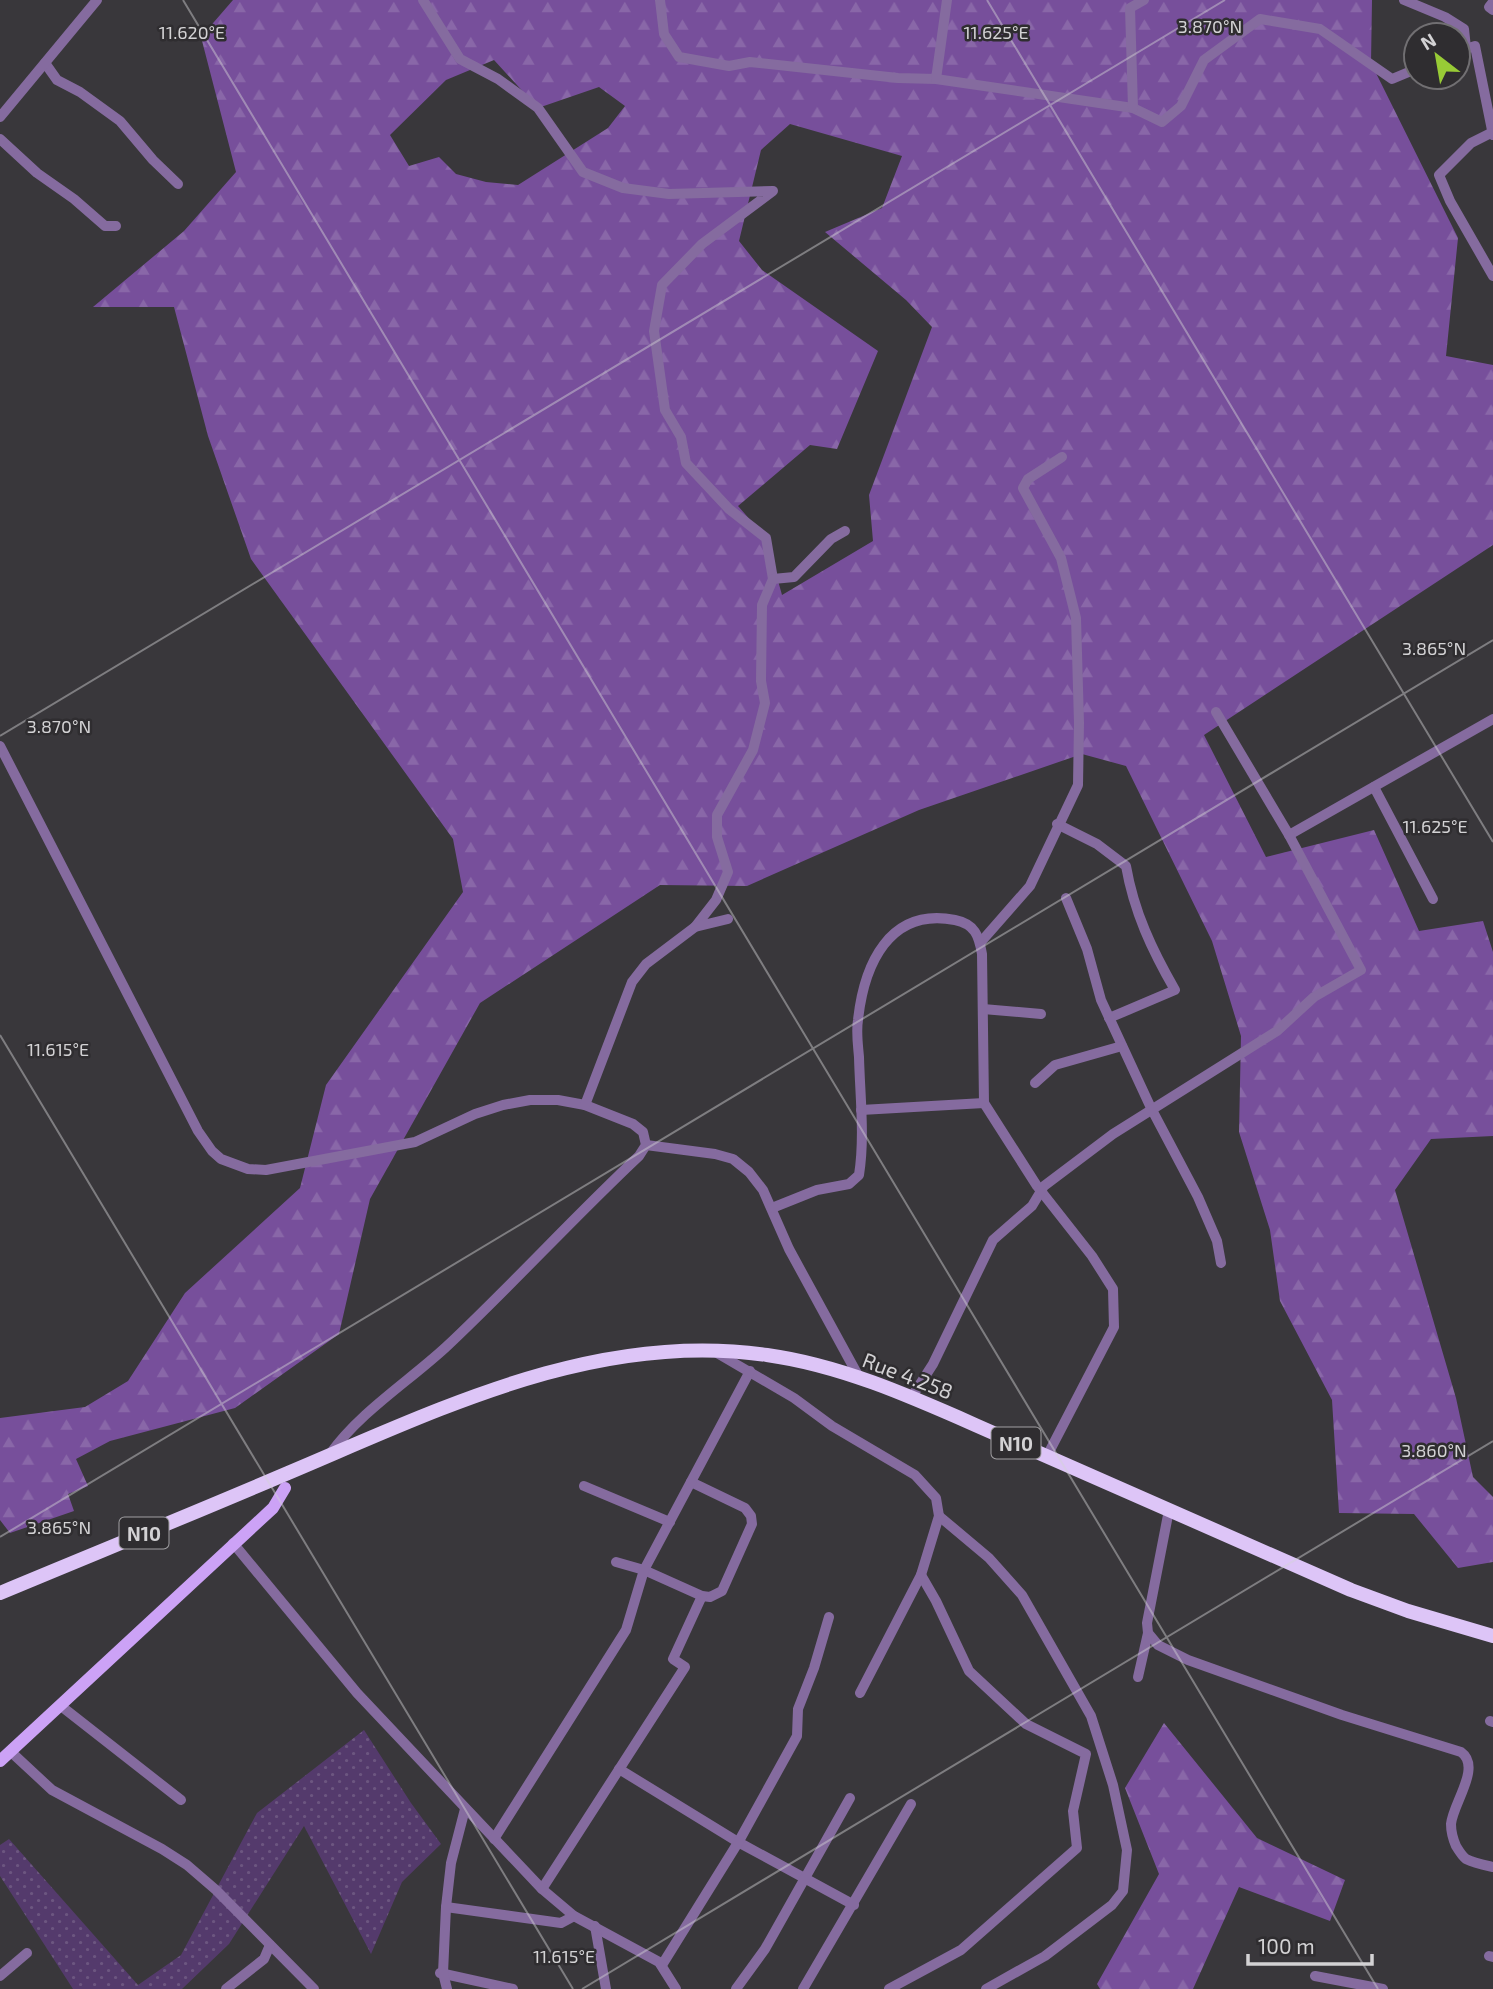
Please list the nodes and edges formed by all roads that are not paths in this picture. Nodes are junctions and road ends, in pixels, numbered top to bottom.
1 (97, 0) edge
2 (423, 0) edge
3 (660, 0) edge
4 (947, 0) edge
5 (1144, 0) edge
6 (1404, 0) edge
7 (1493, 2) edge
8 (1493, 10) edge
9 (1451, 21) edge
10 (1472, 47) edge
11 (45, 63) junction
12 (1402, 75) edge
13 (936, 79) junction
14 (1133, 108) junction
15 (0, 117) edge
16 (1492, 134) edge
17 (0, 139) edge
18 (178, 184) dead end
19 (116, 226) dead end
20 (1493, 276) edge
21 (1062, 457) dead end
22 (845, 531) dead end
23 (773, 579) junction
24 (1216, 712) dead end
25 (1493, 719) edge
26 (0, 746) edge
27 (1374, 787) junction
28 (1057, 824) junction
29 (1289, 835) junction
30 (1066, 898) dead end
31 (1433, 899) dead end
32 (728, 919) dead end
33 (695, 927) junction
34 (980, 943) junction
35 (983, 1009) junction
36 (1041, 1014) dead end
37 (1109, 1018) junction
38 (1122, 1046) junction
39 (1035, 1083) dead end
40 (984, 1103) junction
41 (585, 1105) junction
42 (861, 1110) junction
43 (1152, 1110) junction
44 (646, 1145) junction
45 (1040, 1191) junction
46 (772, 1208) junction
47 (1221, 1263) dead end
48 (713, 1351) junction
49 (750, 1371) junction
50 (860, 1378) junction
51 (911, 1398) junction
52 (329, 1456) junction
53 (1047, 1456) junction
54 (287, 1480) junction
55 (691, 1482) junction
56 (584, 1486) dead end
57 (1169, 1510) junction
58 (939, 1516) junction
59 (670, 1521) junction
60 (233, 1543) junction
61 (616, 1562) dead end
62 (644, 1570) junction
63 (921, 1575) junction
64 (0, 1593) edge
65 (702, 1596) junction
66 (829, 1617) dead end
67 (1148, 1633) junction
68 (1493, 1636) edge
69 (1138, 1677) dead end
70 (860, 1693) dead end
71 (61, 1706) junction
72 (10, 1751) junction
73 (0, 1761) edge
74 (619, 1769) junction
75 (850, 1798) dead end
76 (181, 1800) dead end
77 (911, 1804) dead end
78 (465, 1809) junction
79 (494, 1839) junction
80 (738, 1842) junction
81 (1493, 1867) edge
82 (804, 1879) junction
83 (542, 1889) junction
84 (854, 1905) junction
85 (446, 1907) junction
86 (574, 1916) junction
87 (595, 1926) junction
88 (270, 1945) junction
89 (27, 1954) dead end
90 (662, 1965) junction
91 (442, 1973) junction
92 (0, 1976) edge
93 (1315, 1976) dead end
94 (226, 1989) edge
95 (314, 1989) edge
96 (447, 1989) edge
97 (513, 1989) edge
98 (606, 1989) edge
99 (676, 1989) edge
100 (736, 1989) edge
101 (803, 1989) edge
102 (889, 1989) edge
103 (986, 1989) edge
104 (1383, 1989) edge

1 - 11 street
2 - 23 street
3 - 13 street
4 - 13 street
5 - 14 street
6 - 9 street
7 - 8 street
10 - 16 street
11 - 15 street
11 - 18 street
12 - 14 street
13 - 14 street
16 - 20 street
17 - 19 street
21 - 28 street
22 - 23 street
23 - 33 street
24 - 29 street
25 - 27 street
26 - 41 street
27 - 29 street
27 - 31 street
28 - 34 street
28 - 37 street
29 - 43 street
30 - 37 street
32 - 33 street
33 - 41 street
34 - 35 street
34 - 42 street
35 - 36 street
35 - 40 street
37 - 38 street
38 - 39 street
38 - 43 street
40 - 42 street
40 - 45 street
41 - 44 street
42 - 46 street
43 - 45 street
43 - 47 street
44 - 46 street
44 - 52 street
45 - 51 street
45 - 53 street
46 - 50 street
48 - 49 street
48 - 50 highway, Rue 4.258 / N10
48 - 52 highway, Rue 4.258 / N10
49 - 55 street
49 - 58 street
50 - 51 highway, Rue 4.258 / N10
51 - 53 highway, Rue 4.258 / N10
52 - 54 highway, Rue 4.258 / N10
53 - 57 highway, Rue 4.258 / N10
54 - 60 main road
54 - 64 highway, N10
55 - 59 street
55 - 65 street
56 - 59 street
57 - 67 street
57 - 68 highway, Rue 4.258 / N10
58 - 63 street
58 - 103 street
59 - 62 street
60 - 71 main road
60 - 78 street
61 - 62 street
62 - 65 street
62 - 79 street
63 - 70 street
63 - 102 street
65 - 74 street
66 - 80 street
67 - 69 street
67 - 81 street
71 - 72 main road
71 - 76 street
72 - 73 main road
72 - 88 street
74 - 80 street
74 - 83 street
75 - 82 street
77 - 84 street
78 - 79 street
78 - 85 street
79 - 83 street
80 - 82 street
80 - 90 street
82 - 84 street
82 - 100 street
83 - 86 street
84 - 101 street
85 - 86 street
85 - 91 street
86 - 87 street
87 - 90 street
87 - 98 street
88 - 94 street
88 - 95 street
89 - 92 street
90 - 99 street
91 - 96 street
91 - 97 street
93 - 104 street

